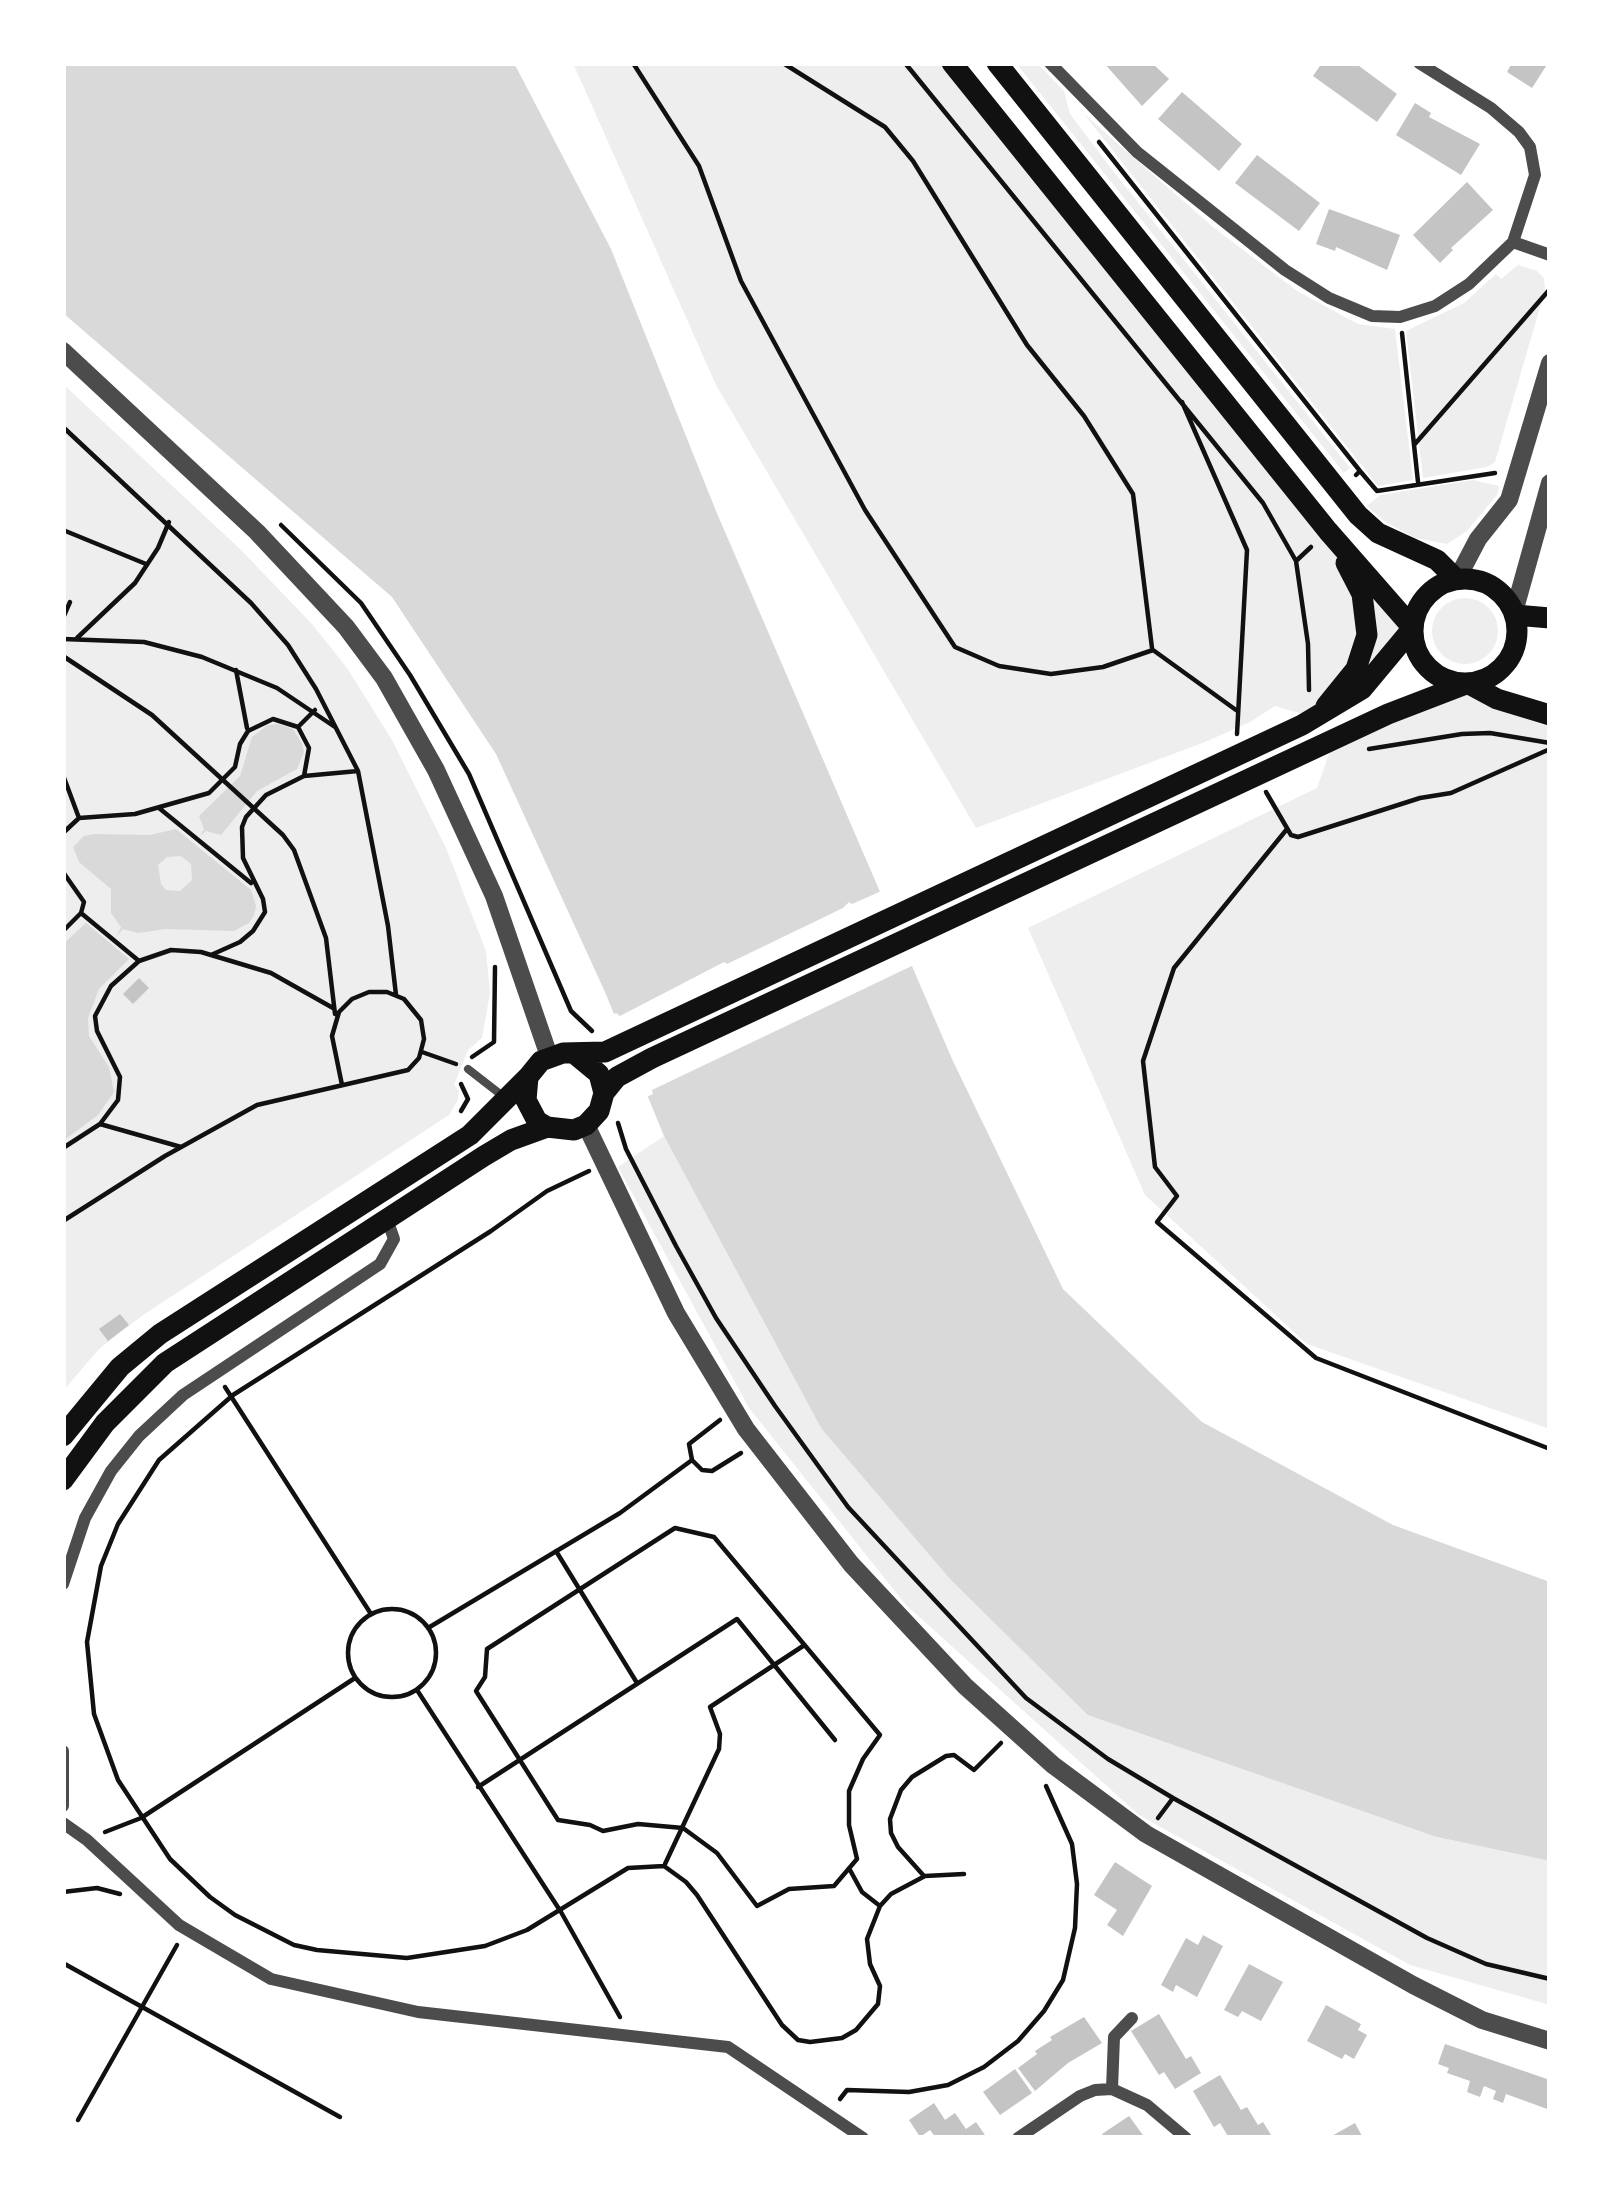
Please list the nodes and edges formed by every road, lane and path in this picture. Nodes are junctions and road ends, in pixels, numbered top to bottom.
1 (633, 63) edge
2 (783, 63) edge
3 (905, 63) edge
4 (952, 63) edge
5 (997, 63) edge
6 (1050, 63) edge
7 (1419, 63) edge
8 (1094, 135) dead end
9 (1513, 242) junction
10 (1550, 255) edge
11 (1550, 289) edge
12 (63, 351) edge
13 (1406, 352) dead end
14 (1550, 363) edge
15 (1181, 402) junction
16 (63, 427) edge
17 (1414, 445) junction
18 (1360, 471) junction
19 (1516, 477) junction
20 (1418, 482) junction
21 (1550, 483) edge
22 (1336, 489) junction
23 (169, 522) junction
24 (63, 530) edge
25 (1328, 531) junction
26 (1296, 561) junction
27 (148, 565) junction
28 (1456, 579) junction
29 (70, 602) dead end
30 (1514, 614) junction
31 (63, 618) edge
32 (1550, 618) edge
33 (1412, 628) junction
34 (63, 639) edge
35 (76, 639) junction
36 (1153, 650) junction
37 (63, 656) edge
38 (236, 670) junction
39 (1468, 684) junction
40 (315, 710) junction
41 (1236, 710) junction
42 (1309, 713) junction
43 (1550, 715) edge
44 (298, 727) junction
45 (248, 731) junction
46 (340, 731) junction
47 (1550, 746) edge
48 (1243, 747) dead end
49 (1353, 754) dead end
50 (358, 771) junction
51 (63, 775) edge
52 (304, 776) junction
53 (1261, 782) dead end
54 (159, 808) junction
55 (79, 818) junction
56 (1287, 829) junction
57 (63, 833) edge
58 (63, 872) edge
59 (256, 886) junction
60 (81, 913) junction
61 (63, 931) edge
62 (544, 944) dead end
63 (211, 955) junction
64 (516, 957) junction
65 (139, 962) junction
66 (396, 994) junction
67 (334, 1009) junction
68 (335, 1020) junction
69 (422, 1052) junction
70 (576, 1055) junction
71 (550, 1056) junction
72 (467, 1069) junction
73 (528, 1077) junction
74 (342, 1085) junction
75 (610, 1085) junction
76 (504, 1098) junction
77 (459, 1115) dead end
78 (616, 1116) dead end
79 (100, 1124) junction
80 (586, 1125) junction
81 (547, 1127) junction
82 (181, 1147) junction
83 (63, 1148) edge
84 (581, 1174) dead end
85 (387, 1219) junction
86 (63, 1221) edge
87 (215, 1374) junction
88 (233, 1395) junction
89 (733, 1409) junction
90 (63, 1436) edge
91 (755, 1443) junction
92 (1550, 1449) edge
93 (692, 1460) junction
94 (63, 1480) edge
95 (556, 1551) junction
96 (63, 1584) edge
97 (580, 1591) junction
98 (371, 1614) junction
99 (428, 1628) junction
100 (803, 1646) junction
101 (776, 1664) junction
102 (355, 1678) junction
103 (637, 1683) junction
104 (417, 1690) junction
105 (1014, 1730) junction
106 (835, 1740) dead end
107 (63, 1751) edge
108 (518, 1759) junction
109 (1053, 1765) junction
110 (478, 1787) junction
111 (63, 1805) edge
112 (141, 1818) junction
113 (63, 1823) edge
114 (683, 1828) junction
115 (87, 1840) junction
116 (664, 1866) junction
117 (850, 1870) junction
118 (964, 1874) dead end
119 (925, 1876) junction
120 (63, 1892) edge
121 (149, 1900) junction
122 (880, 1906) junction
123 (561, 1912) junction
124 (185, 1929) junction
125 (63, 1964) edge
126 (1550, 1979) edge
127 (142, 2008) junction
128 (1132, 2018) dead end
129 (631, 2036) junction
130 (1550, 2041) edge
131 (1112, 2090) junction
132 (834, 2106) dead end
133 (340, 2117) dead end
134 (78, 2120) dead end
135 (862, 2138) edge
136 (1018, 2138) edge
137 (1186, 2138) edge

1 - 36 path
2 - 36 path
3 - 15 path
4 - 25 main road
5 - 22 main road
6 - 9 street
7 - 9 street
8 - 18 path
9 - 10 street
11 - 17 path
12 - 64 street
13 - 17 path
14 - 19 street
15 - 26 path
15 - 41 path
16 - 23 path
17 - 20 path
18 - 20 path
18 - 22 path
19 - 20 path
19 - 28 street
21 - 30 street
22 - 28 main road
23 - 27 path
23 - 46 path
24 - 27 path
25 - 26 path
25 - 33 main road
25 - 42 main road
26 - 42 path
27 - 35 path
28 - 30 main road
28 - 33 main road
29 - 31 path
30 - 32 main road
30 - 39 main road
33 - 39 main road
33 - 42 main road
34 - 35 path
35 - 38 path
36 - 41 path
37 - 67 path
38 - 40 path
38 - 45 path
39 - 43 main road
39 - 75 main road
40 - 44 path
40 - 46 path
41 - 48 path
42 - 70 main road
44 - 45 path
44 - 52 path
45 - 54 path
46 - 50 path
47 - 49 path
47 - 56 path
50 - 52 path
50 - 66 path
51 - 55 path
52 - 59 path
53 - 56 path
54 - 55 path
54 - 59 path
55 - 57 path
56 - 92 path
58 - 60 path
59 - 63 path
60 - 61 path
60 - 65 path
62 - 64 path
63 - 65 path
63 - 67 path
64 - 71 street
64 - 72 path
65 - 79 path
66 - 68 path
66 - 69 path
67 - 68 path
68 - 74 path
69 - 72 path
69 - 74 path
70 - 71 main road
70 - 75 main road
71 - 73 main road
72 - 76 lane
72 - 77 path
73 - 76 main road
73 - 81 main road
74 - 82 path
75 - 80 main road
76 - 90 main road
78 - 126 path
79 - 82 path
79 - 83 path
80 - 81 main road
80 - 89 street
81 - 85 main road
82 - 86 path
84 - 88 path
85 - 87 street
85 - 94 main road
87 - 88 path
87 - 96 street
88 - 98 path
88 - 112 path
89 - 91 street
89 - 93 path
91 - 93 path
91 - 105 street
93 - 95 path
95 - 97 path
95 - 99 path
97 - 100 path
97 - 103 path
97 - 108 path
98 - 99 path
98 - 102 path
99 - 104 path
100 - 101 path
100 - 117 path
101 - 103 path
101 - 106 path
101 - 114 path
102 - 104 path
102 - 112 path
103 - 108 path
104 - 110 path
105 - 109 street
105 - 119 path
107 - 111 street
108 - 110 path
108 - 114 path
109 - 130 street
109 - 132 path
110 - 123 path
112 - 115 path
112 - 123 path
113 - 115 street
114 - 116 path
114 - 117 path
115 - 121 street
116 - 122 path
116 - 123 path
117 - 122 path
118 - 119 path
119 - 122 path
120 - 121 path
121 - 124 street
123 - 129 path
124 - 127 path
124 - 129 street
125 - 127 path
127 - 133 path
127 - 134 path
128 - 131 street
129 - 135 street
131 - 136 street
131 - 137 street

